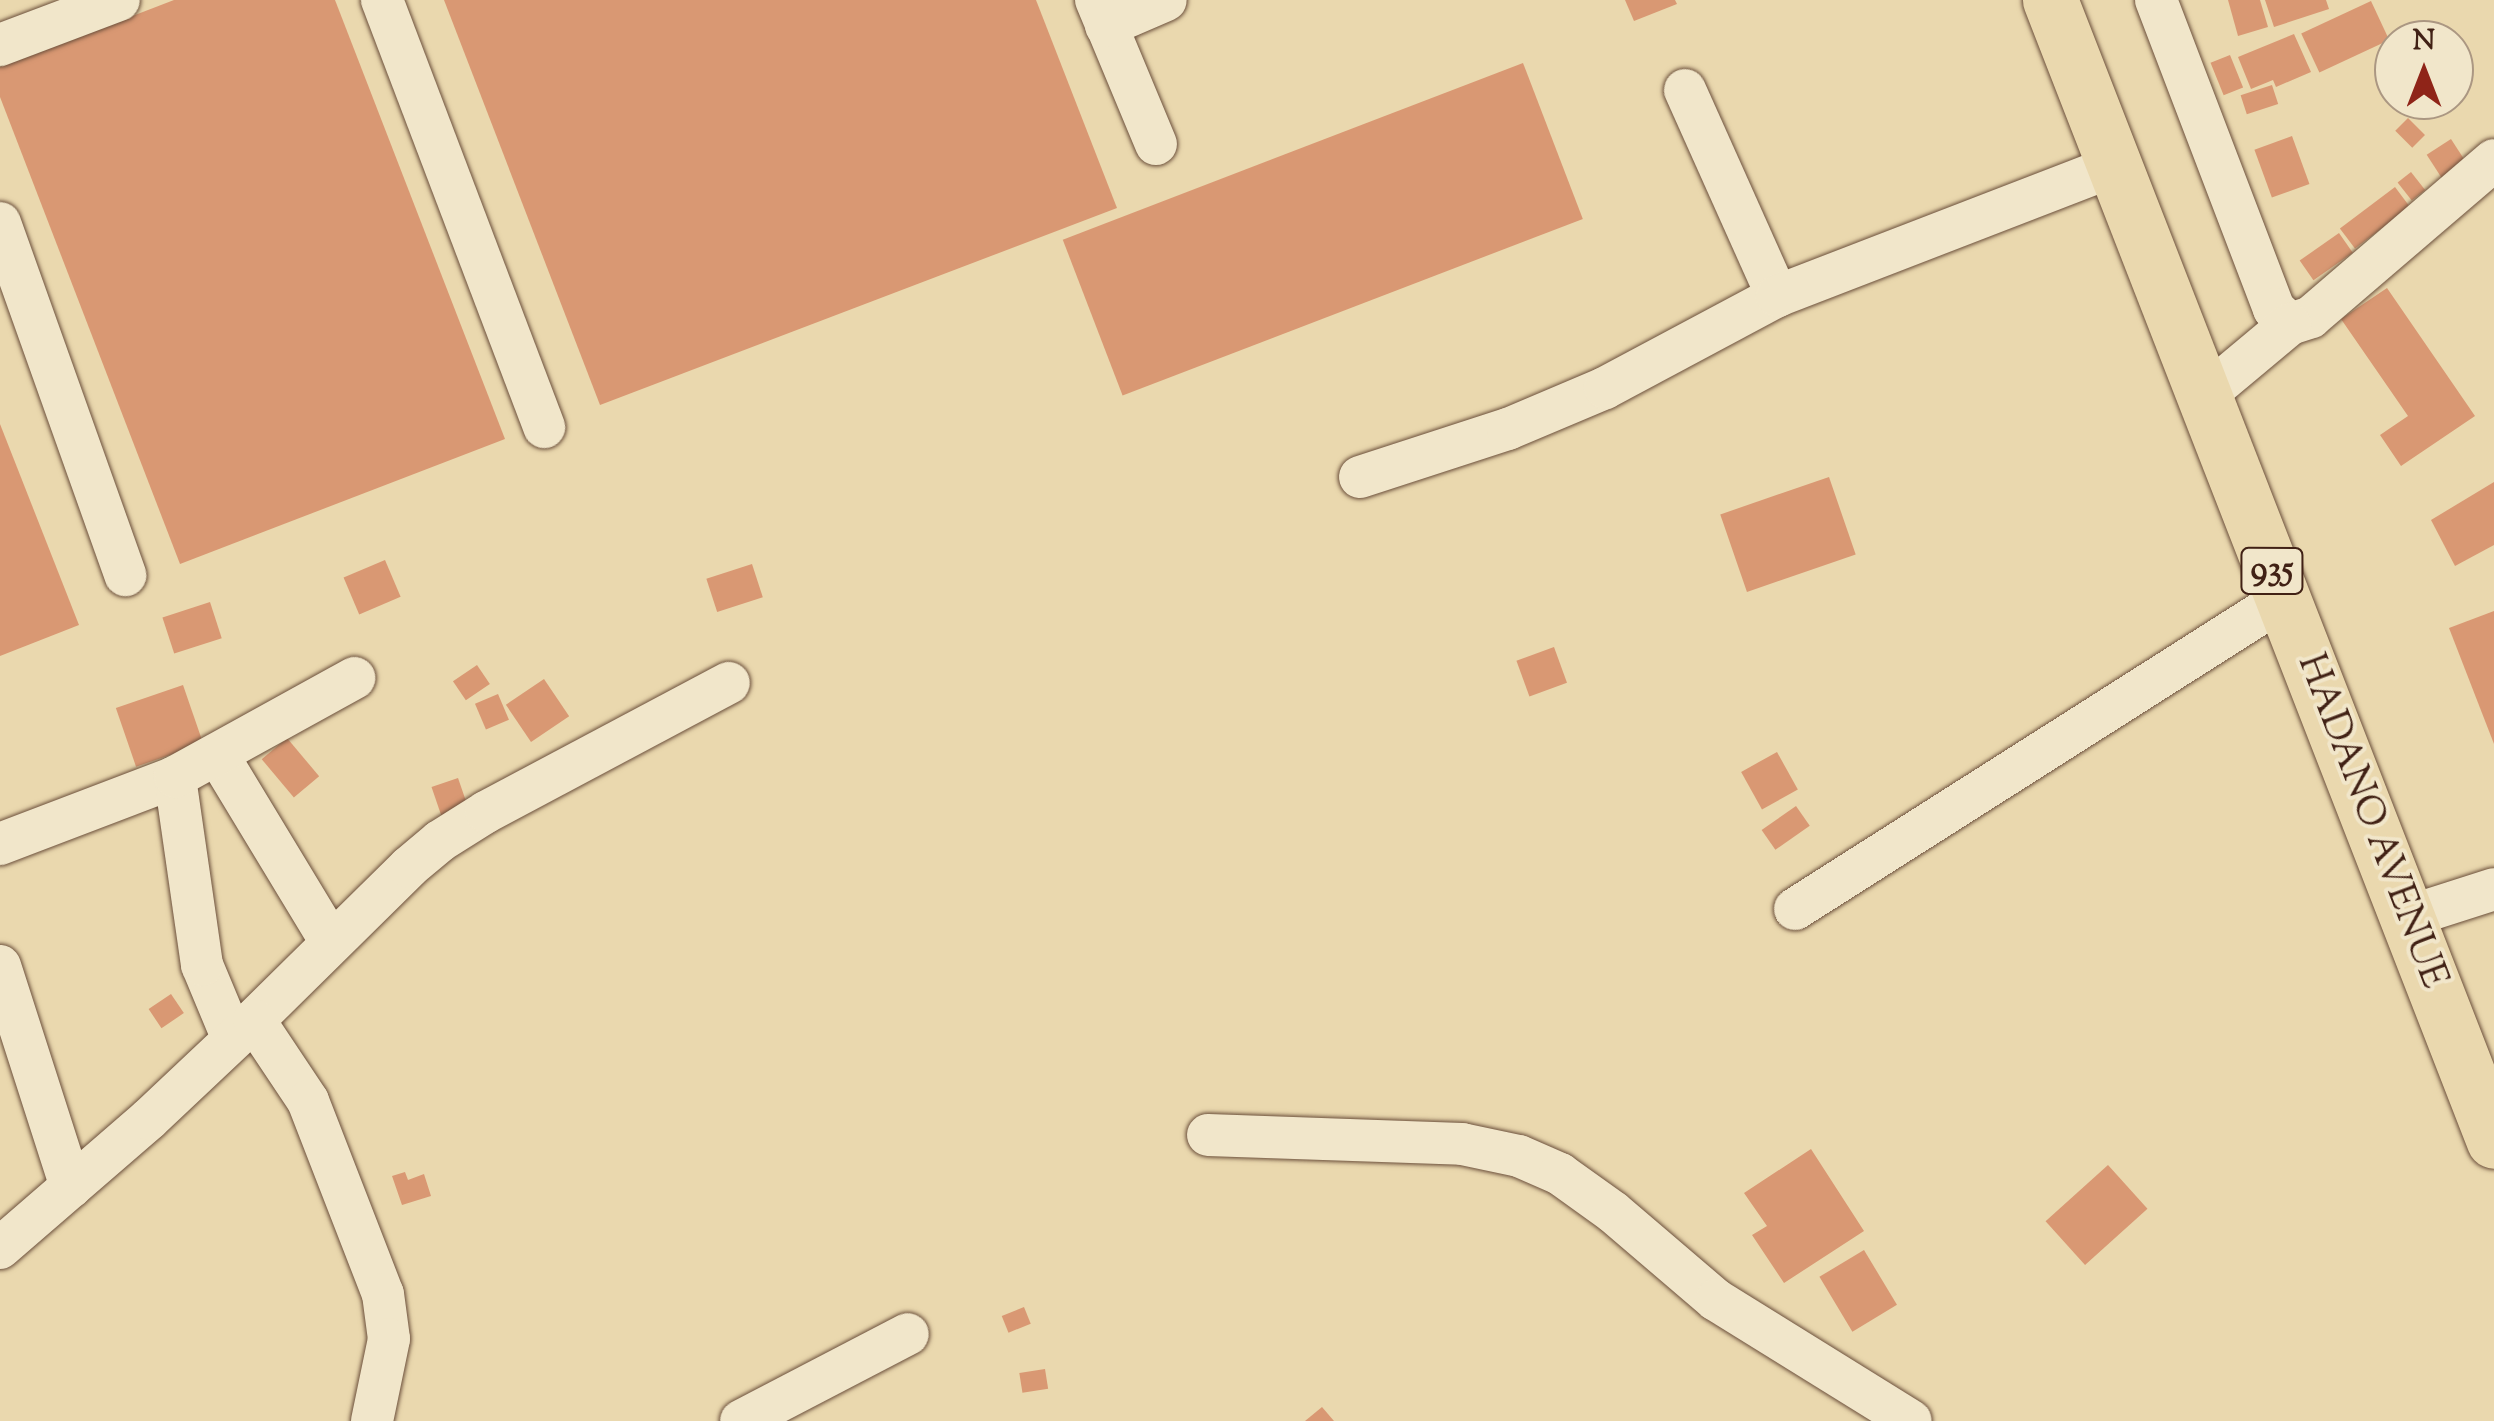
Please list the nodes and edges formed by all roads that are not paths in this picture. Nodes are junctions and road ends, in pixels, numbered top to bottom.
1 (119, 0) edge
2 (382, 0) edge
3 (1166, 0) edge
4 (2050, 0) edge
5 (2156, 0) edge
6 (1102, 13) edge
7 (0, 44) edge
8 (1685, 90) dead end
9 (1156, 144) dead end
10 (2494, 160) edge
11 (2114, 166) junction
12 (0, 223) edge
13 (1777, 296) junction
14 (2290, 324) junction
15 (2204, 396) junction
16 (544, 428) dead end
17 (1360, 477) dead end
18 (125, 574) dead end
19 (2283, 599) junction
20 (354, 678) dead end
21 (729, 683) dead end
22 (219, 756) junction
23 (175, 777) junction
24 (0, 844) edge
25 (2494, 889) edge
26 (1795, 909) dead end
27 (2406, 917) junction
28 (331, 942) junction
29 (0, 966) edge
30 (243, 1029) junction
31 (1208, 1135) dead end
32 (2494, 1141) edge
33 (71, 1187) junction
34 (0, 1248) edge
35 (908, 1334) dead end
36 (372, 1421) edge
37 (742, 1421) edge
38 (1912, 1421) edge

1 - 7 street
2 - 16 street
3 - 6 street
4 - 11 main road, HADANO AVENUE / 935
5 - 14 street
6 - 9 street
8 - 13 street
10 - 14 street
11 - 13 street
11 - 15 main road, HADANO AVENUE / 935
12 - 18 street
13 - 17 street
14 - 15 street
15 - 19 main road, HADANO AVENUE / 935
19 - 26 street
19 - 27 main road, HADANO AVENUE / 935
20 - 22 street
21 - 28 street
22 - 23 street
22 - 28 street
23 - 24 street
23 - 30 street
25 - 27 street
27 - 32 main road, HADANO AVENUE / 935
28 - 30 street
29 - 33 street
30 - 33 street
30 - 36 street
31 - 38 street
33 - 34 street
35 - 37 street

